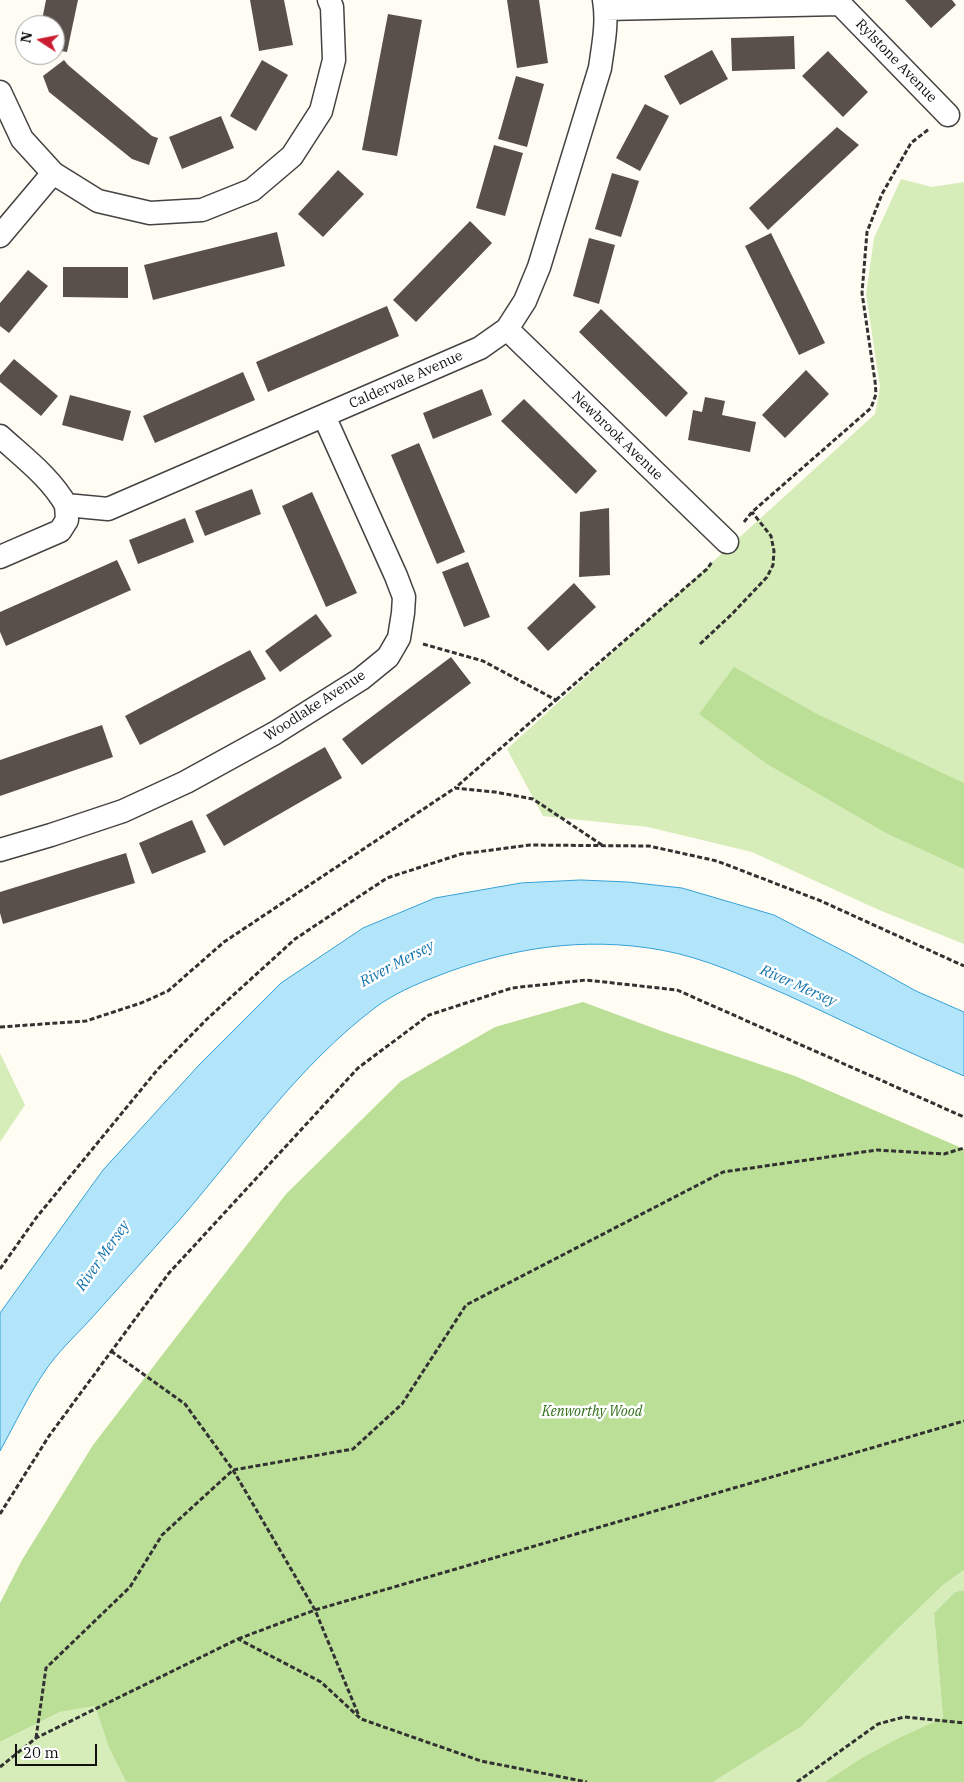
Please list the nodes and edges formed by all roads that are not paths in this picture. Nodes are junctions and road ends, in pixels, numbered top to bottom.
1 (330, 0) edge
2 (841, 2) edge
3 (605, 5) edge
4 (0, 92) edge
5 (948, 115) road end
6 (53, 174) junction
7 (0, 236) edge
8 (507, 329) junction
9 (324, 416) junction
10 (0, 436) edge
11 (66, 505) junction
12 (727, 542) road end
13 (0, 557) edge
14 (0, 850) edge

1 - 6 street
2 - 3 street, Rylstone Avenue
2 - 5 street, Rylstone Avenue
3 - 8 street, Caldervale Avenue
4 - 6 street
6 - 7 street
8 - 9 street, Caldervale Avenue
8 - 12 street, Newbrook Avenue
9 - 11 street, Caldervale Avenue
9 - 14 street, Woodlake Avenue
10 - 11 street
11 - 13 street

